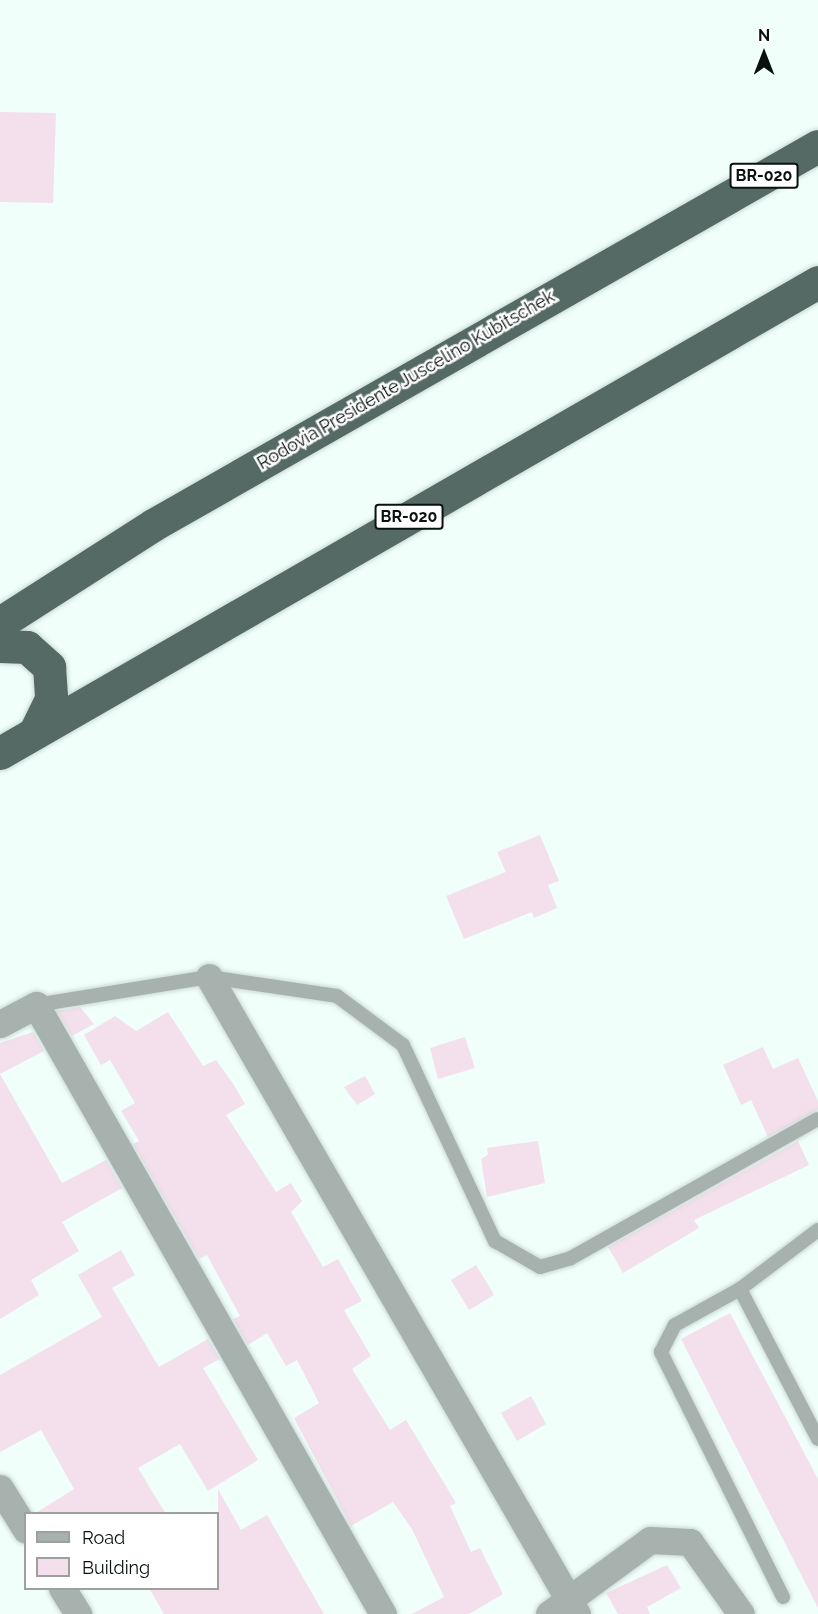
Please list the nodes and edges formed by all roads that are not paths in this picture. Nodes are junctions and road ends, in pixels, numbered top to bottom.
1 (818, 146) edge
2 (818, 282) edge
3 (0, 623) edge
4 (0, 646) edge
5 (35, 732) junction
6 (0, 753) edge
7 (209, 977) junction
8 (36, 1005) junction
9 (0, 1024) edge
10 (818, 1119) edge
11 (818, 1230) edge
12 (740, 1289) junction
13 (818, 1439) edge
14 (0, 1488) edge
15 (24, 1527) edge
16 (63, 1590) edge
17 (783, 1597) dead end
18 (565, 1610) edge
19 (78, 1614) edge
20 (383, 1614) edge
21 (741, 1614) edge

1 - 3 highway, Rodovia Presidente Juscelino Kubitschek / BR-020
2 - 5 highway, BR-020
4 - 5 highway
5 - 6 highway, BR-020
7 - 8 lane
7 - 10 lane
7 - 18 street
8 - 9 street
8 - 20 street
11 - 12 lane
12 - 13 lane
12 - 17 lane
14 - 15 street
16 - 19 street
18 - 21 street

